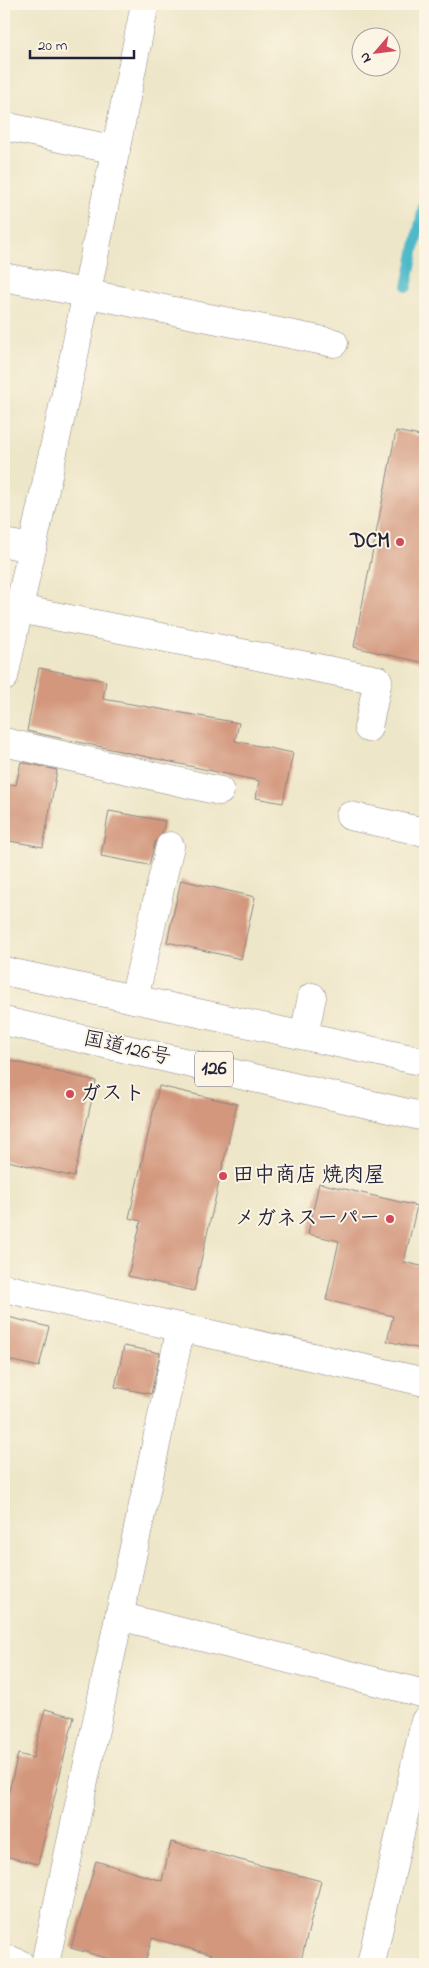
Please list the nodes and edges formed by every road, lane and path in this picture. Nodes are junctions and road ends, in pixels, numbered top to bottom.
1 (145, 4) edge
2 (4, 126) edge
3 (116, 150) junction
4 (4, 277) edge
5 (87, 294) junction
6 (334, 344) dead end
7 (4, 544) edge
8 (32, 548) junction
9 (19, 608) junction
10 (4, 677) edge
11 (368, 728) dead end
12 (4, 742) edge
13 (220, 791) dead end
14 (350, 816) dead end
15 (425, 832) edge
16 (170, 846) dead end
17 (4, 971) edge
18 (312, 996) dead end
19 (134, 999) junction
20 (4, 1021) edge
21 (304, 1035) junction
22 (425, 1062) edge
23 (425, 1117) edge
24 (4, 1288) edge
25 (181, 1327) junction
26 (425, 1382) edge
27 (119, 1616) junction
28 (425, 1694) edge
29 (425, 1721) edge
30 (4, 1958) edge
31 (20, 1964) edge
32 (45, 1964) edge
33 (371, 1964) edge

1 - 3 main road
2 - 3 main road
3 - 5 main road
4 - 5 main road
5 - 6 main road
5 - 8 main road
7 - 8 main road
8 - 9 main road
9 - 10 main road
9 - 11 main road
12 - 13 main road
14 - 15 main road
16 - 19 main road
17 - 19 main road, 126
18 - 21 main road
19 - 21 main road, 126
20 - 23 main road, 国道126号 / 126
21 - 22 main road, 126
24 - 25 main road
25 - 26 main road
25 - 27 main road
27 - 28 main road
27 - 32 main road
29 - 33 main road
30 - 31 main road

